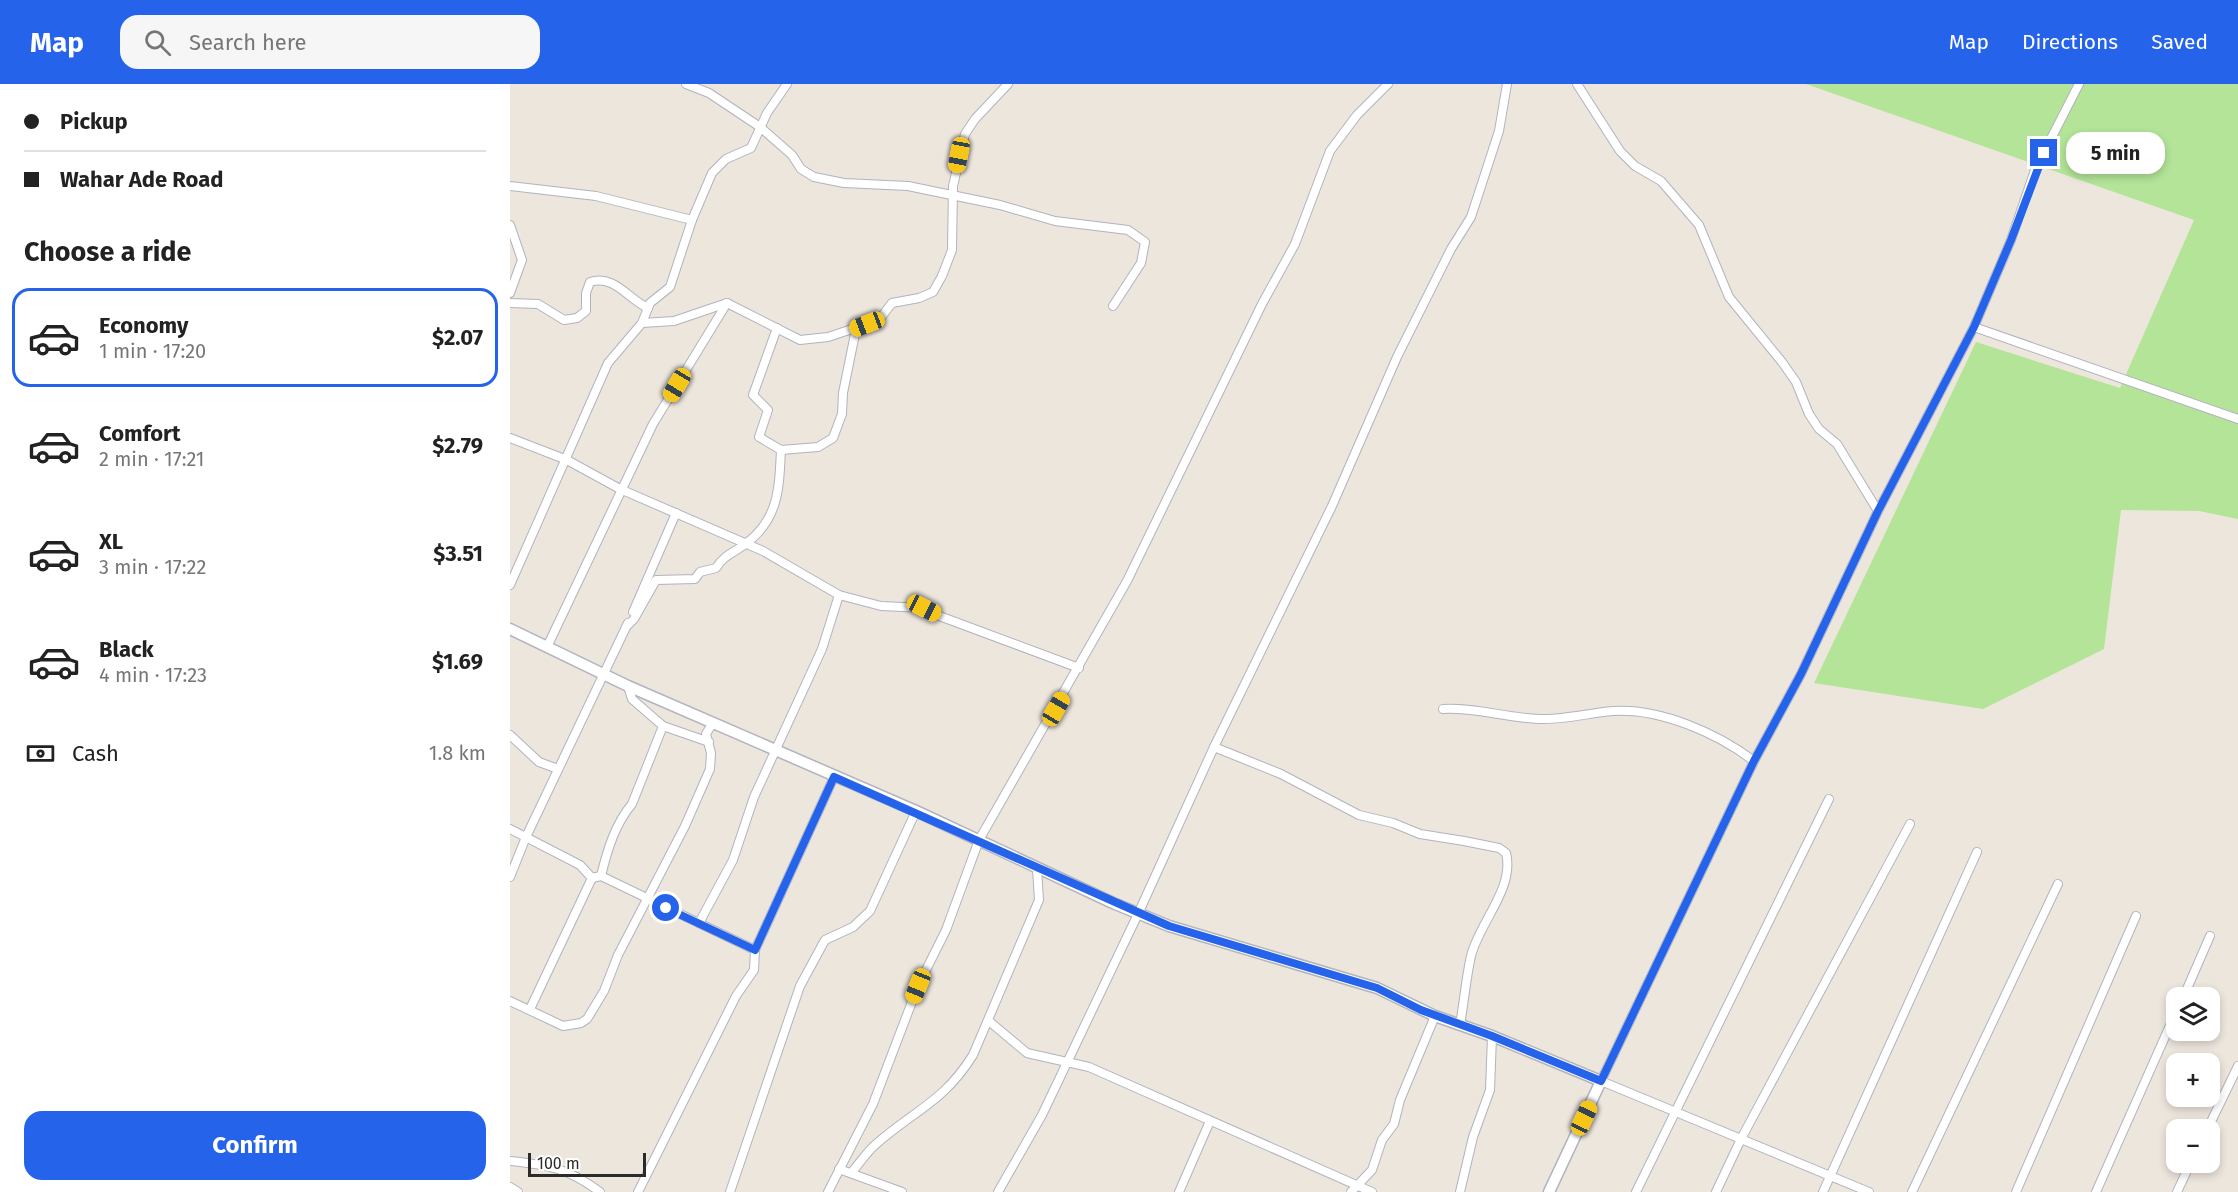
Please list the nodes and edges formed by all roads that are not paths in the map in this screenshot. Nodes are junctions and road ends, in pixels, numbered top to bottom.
1 (686, 84) edge
2 (787, 84) edge
3 (1008, 84) edge
4 (1388, 84) edge
5 (1507, 84) edge
6 (1577, 84) edge
7 (2079, 84) edge
8 (760, 127) junction
9 (510, 186) edge
10 (952, 195) junction
11 (692, 220) junction
12 (510, 225) edge
13 (510, 293) edge
14 (510, 303) edge
15 (727, 303) junction
16 (1113, 306) dead end
17 (648, 308) junction
18 (642, 323) junction
19 (1974, 327) junction
20 (777, 328) junction
21 (856, 329) junction
22 (2238, 419) edge
23 (511, 440) edge
24 (781, 450) junction
25 (567, 460) junction
26 (620, 489) junction
27 (1878, 511) junction
28 (676, 513) junction
29 (746, 543) junction
30 (510, 585) edge
31 (839, 594) junction
32 (626, 627) junction
33 (510, 629) edge
34 (547, 647) junction
35 (1079, 668) junction
36 (606, 675) junction
37 (628, 686) junction
38 (1443, 710) dead end
39 (712, 724) junction
40 (663, 726) junction
41 (510, 735) edge
42 (709, 742) junction
43 (1214, 747) junction
44 (776, 750) junction
45 (1754, 761) junction
46 (558, 769) junction
47 (834, 777) junction
48 (1829, 799) dead end
49 (916, 812) junction
50 (1910, 824) dead end
51 (510, 829) edge
52 (526, 837) junction
53 (979, 840) junction
54 (1977, 852) dead end
55 (1037, 869) junction
56 (596, 877) junction
57 (510, 878) edge
58 (2058, 884) dead end
59 (648, 900) junction
60 (1138, 914) junction
61 (2136, 916) dead end
62 (699, 923) junction
63 (2210, 936) dead end
64 (755, 950) junction
65 (2188, 987) edge
66 (510, 1001) edge
67 (530, 1009) junction
68 (1435, 1016) junction
69 (990, 1022) junction
70 (1460, 1024) junction
71 (2166, 1034) edge
72 (1492, 1036) junction
73 (1065, 1063) junction
74 (2238, 1066) edge
75 (1601, 1081) junction
76 (1676, 1112) junction
77 (2212, 1119) edge
78 (1210, 1121) junction
79 (1741, 1139) junction
80 (510, 1161) edge
81 (839, 1169) junction
82 (851, 1173) junction
83 (2186, 1173) edge
84 (1830, 1176) junction
85 (510, 1187) edge
86 (1352, 1189) edge
87 (518, 1192) edge
88 (600, 1192) edge
89 (638, 1192) edge
90 (730, 1192) edge
91 (828, 1192) edge
92 (902, 1192) edge
93 (998, 1192) edge
94 (1179, 1192) edge
95 (1372, 1192) edge
96 (1460, 1192) edge
97 (1549, 1192) edge
98 (1636, 1192) edge
99 (1716, 1192) edge
100 (1823, 1192) edge
101 (1869, 1192) edge
102 (1912, 1192) edge
103 (2016, 1192) edge
104 (2096, 1192) edge
105 (2177, 1192) edge

1 - 8 street
2 - 8 street
3 - 10 street
4 - 35 street
5 - 43 street
6 - 27 street
7 - 19 street
8 - 10 street
8 - 11 street
9 - 11 street
10 - 16 street
10 - 21 street
11 - 17 street
12 - 13 street
14 - 17 street
15 - 18 street
15 - 20 street
15 - 26 street
17 - 18 street
18 - 25 street
19 - 22 street
19 - 27 street
20 - 21 street
20 - 24 street
21 - 24 street
23 - 25 street
24 - 29 street
25 - 26 street
25 - 30 street
26 - 28 street
26 - 34 street
27 - 45 street
28 - 29 street
28 - 32 street
29 - 31 street
29 - 32 street
31 - 35 street
31 - 44 street
32 - 36 street
33 - 34 street
34 - 36 street
35 - 53 street
36 - 37 street
36 - 46 street
37 - 39 street
37 - 40 street
38 - 45 street
39 - 42 street
39 - 44 street
40 - 42 street
40 - 56 street
41 - 46 street
42 - 59 street
43 - 60 street
43 - 70 street
44 - 47 street
44 - 62 street
45 - 75 street
46 - 52 street
47 - 49 street
47 - 64 street
48 - 76 street
49 - 53 street
49 - 90 street
50 - 79 street
51 - 52 street
52 - 56 street
52 - 57 street
53 - 55 street
53 - 81 street
54 - 84 street
55 - 60 street
55 - 69 street
56 - 59 street
56 - 67 street
58 - 102 street
59 - 62 street
59 - 67 street
60 - 68 street
60 - 73 street
61 - 103 street
62 - 64 street
63 - 65 street
64 - 89 street
66 - 67 street
68 - 70 street
68 - 86 street
69 - 73 street
69 - 82 street
70 - 72 street
71 - 104 street
72 - 75 street
72 - 96 street
73 - 78 street
73 - 93 street
74 - 77 street
75 - 76 street
75 - 97 street
76 - 79 street
76 - 98 street
78 - 86 street
78 - 94 street
79 - 84 street
79 - 99 street
80 - 88 street
81 - 82 street
81 - 91 street
82 - 92 street
83 - 105 street
84 - 100 street
84 - 101 street
85 - 87 street
86 - 95 street

